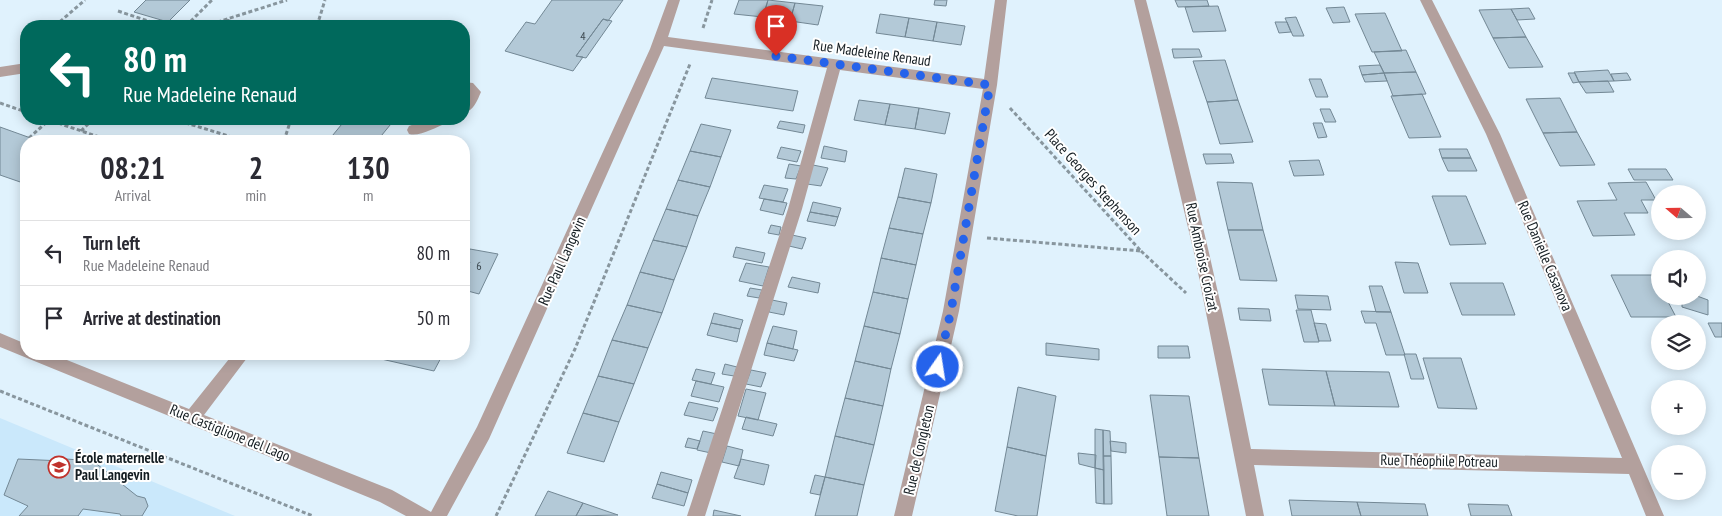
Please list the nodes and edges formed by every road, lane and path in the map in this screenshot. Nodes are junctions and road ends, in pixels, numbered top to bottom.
1 (84, 0) edge
2 (212, 0) edge
3 (287, 0) edge
4 (324, 0) edge
5 (674, 0) edge
6 (712, 0) edge
7 (1001, 0) edge
8 (1140, 0) edge
9 (1426, 0) edge
10 (118, 11) dead end
11 (228, 19) joint
12 (62, 20) edge
13 (145, 20) edge
14 (192, 20) edge
15 (225, 20) edge
16 (319, 20) edge
17 (660, 41) junction
18 (698, 46) junction
19 (835, 64) junction
20 (20, 69) edge
21 (0, 72) edge
22 (990, 85) junction
23 (470, 89) edge
24 (470, 101) edge
25 (0, 103) edge
26 (20, 110) edge
27 (42, 125) edge
28 (64, 125) edge
29 (87, 125) edge
30 (193, 125) edge
31 (417, 125) edge
32 (81, 131) junction
33 (33, 135) edge
34 (90, 135) edge
35 (226, 135) edge
36 (410, 135) edge
37 (964, 236) junction
38 (1141, 251) junction
39 (1215, 320) junction
40 (0, 340) edge
41 (20, 348) edge
42 (49, 360) edge
43 (237, 360) edge
44 (0, 391) edge
45 (192, 418) junction
46 (1245, 456) junction
47 (1634, 466) junction
48 (313, 516) edge
49 (424, 516) edge
50 (438, 516) edge
51 (496, 516) edge
52 (696, 516) edge
53 (903, 516) edge
54 (1256, 516) edge
55 (1655, 516) edge

1 - 12 path
2 - 14 path
3 - 11 path
4 - 16 path
5 - 17 street, Rue Paul Langevin
6 - 18 path
7 - 22 street, Rue de Congleton
8 - 39 street, Rue Ambroise Croizat
9 - 47 street, Rue Danielle Casanova
10 - 13 path
11 - 15 path
17 - 18 street, Rue Madeleine Renaud
17 - 50 street, Rue Paul Langevin
18 - 19 street, Rue Madeleine Renaud
18 - 51 path
19 - 22 street, Rue Madeleine Renaud
19 - 52 street
20 - 21 street
22 - 37 street, Rue de Congleton
22 - 38 path, Place Georges Stephenson
23 - 24 street
25 - 26 path
27 - 33 path
28 - 32 path
29 - 32 path
30 - 35 path
31 - 36 street
32 - 34 path
37 - 38 path, Place Georges Stephenson
37 - 53 street, Rue de Congleton
38 - 39 path
39 - 46 street, Rue Ambroise Croizat
40 - 41 street
42 - 45 street, Rue Castiglione del Lago
43 - 45 street
44 - 48 path
45 - 49 street, Rue Castiglione del Lago
46 - 47 street, Rue Théophile Potreau
46 - 54 street, Rue Ambroise Croizat
47 - 55 street, Rue Danielle Casanova

